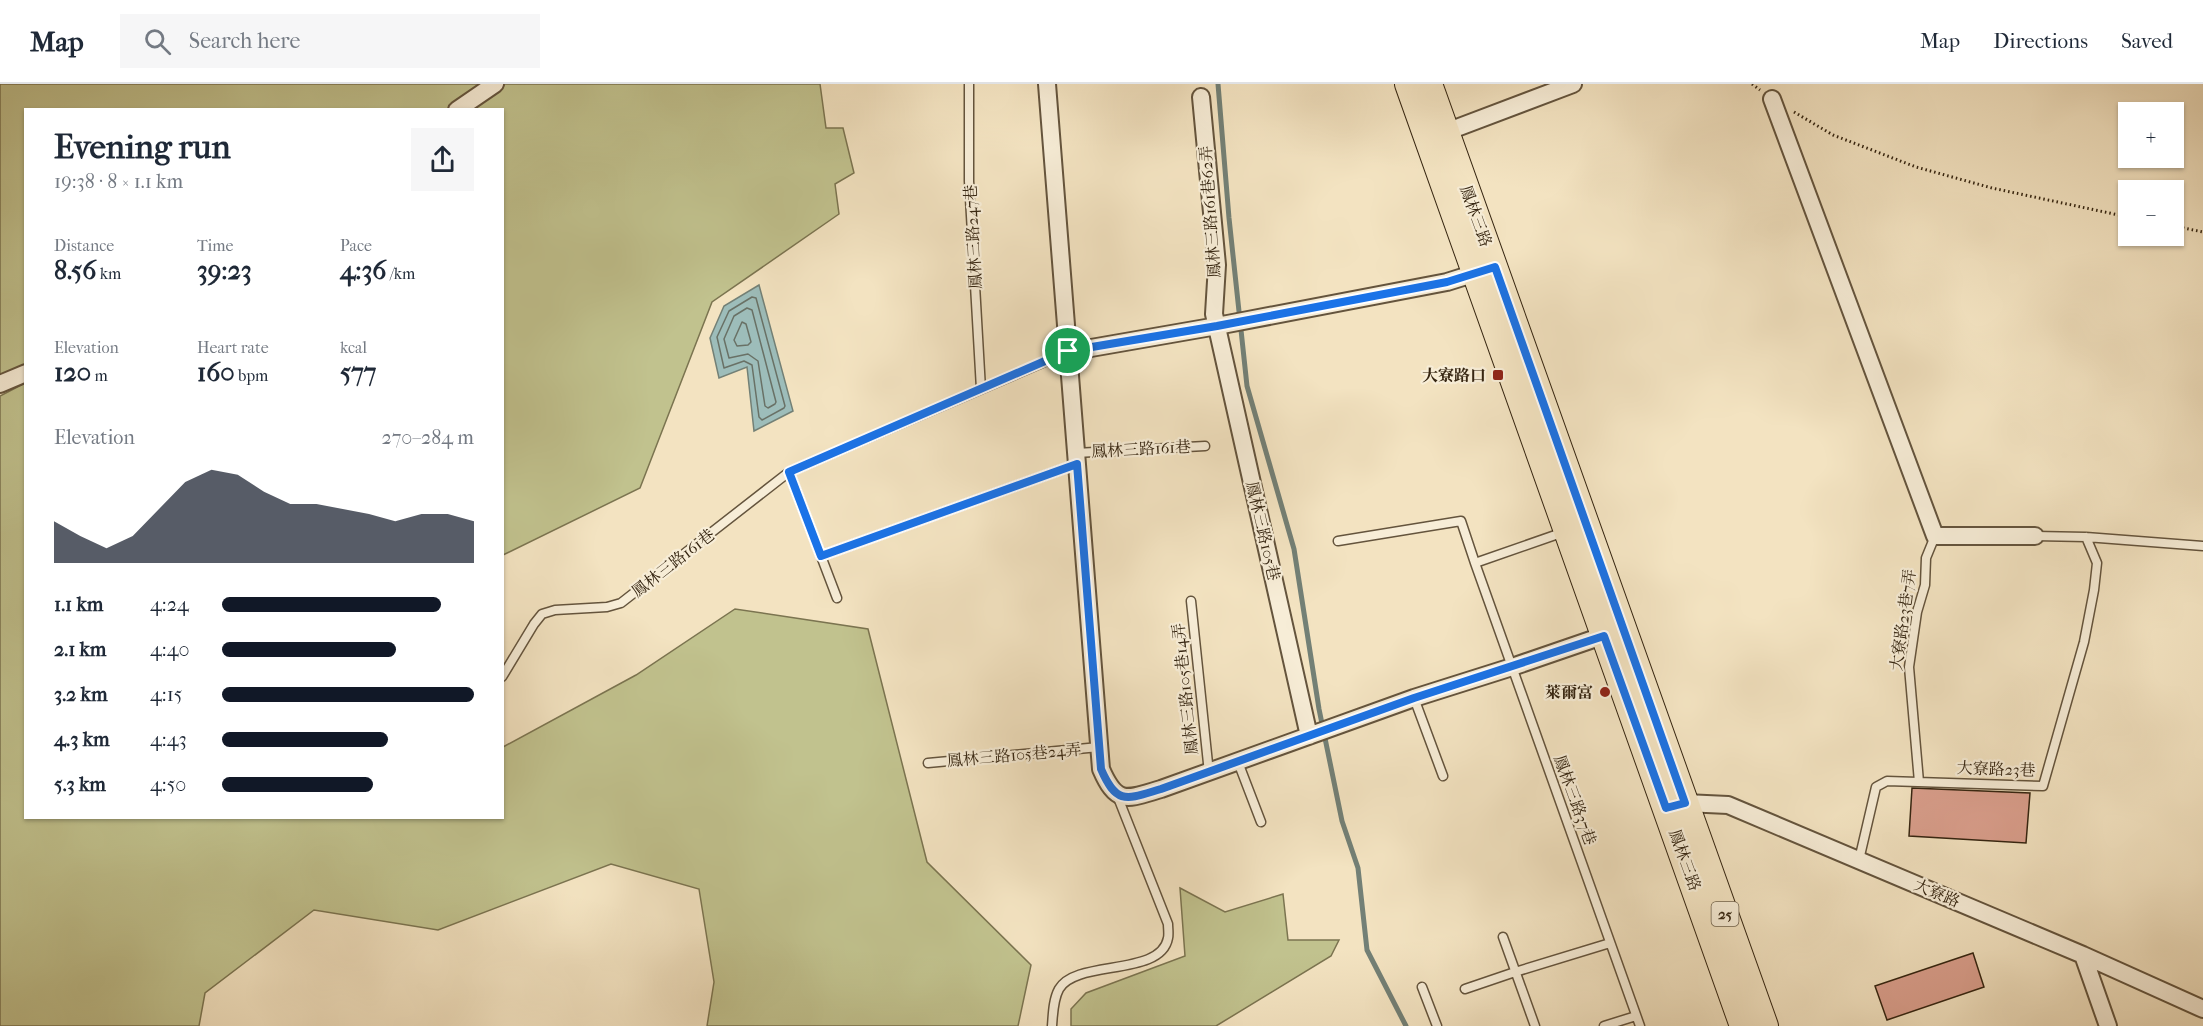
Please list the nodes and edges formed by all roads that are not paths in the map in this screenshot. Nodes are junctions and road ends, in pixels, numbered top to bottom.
1 (495, 84) edge
2 (969, 84) edge
3 (1047, 84) edge
4 (1408, 84) edge
5 (1429, 84) edge
6 (1573, 84) edge
7 (1201, 97) dead end
8 (1772, 99) road end
9 (460, 108) edge
10 (1446, 132) junction
11 (1485, 270) junction
12 (1221, 326) junction
13 (1068, 351) junction
14 (24, 375) edge
15 (0, 384) edge
16 (981, 389) junction
17 (1205, 446) dead end
18 (1076, 459) junction
19 (789, 472) junction
20 (1568, 531) junction
21 (1935, 536) junction
22 (2035, 536) joint
23 (2086, 537) junction
24 (1338, 541) dead end
25 (2203, 546) edge
26 (821, 556) junction
27 (1475, 563) junction
28 (837, 598) dead end
29 (1191, 601) dead end
30 (1614, 632) junction
31 (1512, 667) junction
32 (504, 674) edge
33 (1414, 698) junction
34 (1319, 732) junction
35 (1099, 747) junction
36 (1238, 762) junction
37 (928, 763) dead end
38 (1209, 773) junction
39 (1443, 776) dead end
40 (1919, 782) junction
41 (1117, 795) junction
42 (1675, 805) junction
43 (1261, 822) dead end
44 (1858, 860) junction
45 (1503, 937) dead end
46 (1610, 943) junction
47 (2083, 955) junction
48 (1515, 972) junction
49 (1422, 987) dead end
50 (1465, 989) dead end
51 (2203, 1009) edge
52 (1636, 1016) junction
53 (1052, 1026) edge
54 (1437, 1026) edge
55 (1535, 1026) edge
56 (1604, 1026) edge
57 (1640, 1026) edge
58 (1743, 1026) edge
59 (1765, 1026) edge
60 (2108, 1026) edge

1 - 9 street
2 - 16 lane, 鳳林三路247巷
3 - 13 street
4 - 11 main road, 鳳林三路 / 25
5 - 10 main road, 鳳林三路 / 25
6 - 10 street
7 - 12 street, 鳳林三路161巷62弄
8 - 21 street
10 - 11 main road, 鳳林三路 / 25
11 - 12 street
11 - 20 main road, 鳳林三路 / 25
11 - 30 main road, 鳳林三路 / 25
12 - 13 street
12 - 34 street, 鳳林三路105巷
13 - 16 lane, 鳳林三路161巷
13 - 18 street, 鳳林三路161巷
14 - 15 street
16 - 19 lane, 鳳林三路161巷
17 - 18 lane, 鳳林三路161巷
18 - 26 lane, 鳳林三路161巷
18 - 35 street, 鳳林三路105巷24弄
19 - 26 lane
19 - 32 lane, 鳳林三路161巷
20 - 27 lane
20 - 30 main road, 鳳林三路 / 25
21 - 22 street
21 - 40 lane, 大寮路23巷7弄
22 - 23 lane
23 - 25 lane
23 - 40 lane, 大寮路23巷
24 - 27 lane
26 - 28 lane
27 - 31 lane
29 - 38 lane, 鳳林三路105巷14弄
30 - 31 street
30 - 42 main road, 鳳林三路 / 25
31 - 33 street
31 - 46 lane, 鳳林三路37巷
33 - 34 street
33 - 39 lane
34 - 36 street
35 - 37 lane, 鳳林三路105巷24弄
35 - 41 street, 鳳林三路105巷24弄
36 - 38 street
36 - 43 lane
38 - 41 street
40 - 44 lane, 大寮路23巷
41 - 53 lane
42 - 44 street, 大寮路
42 - 58 main road, 鳳林三路 / 25
42 - 59 main road, 鳳林三路 / 25
44 - 47 street, 大寮路
45 - 48 lane
46 - 48 lane
46 - 52 lane, 鳳林三路37巷
47 - 51 street, 大寮路
47 - 60 street
48 - 50 lane
48 - 55 lane
49 - 54 lane
52 - 56 lane
52 - 57 lane, 鳳林三路37巷

